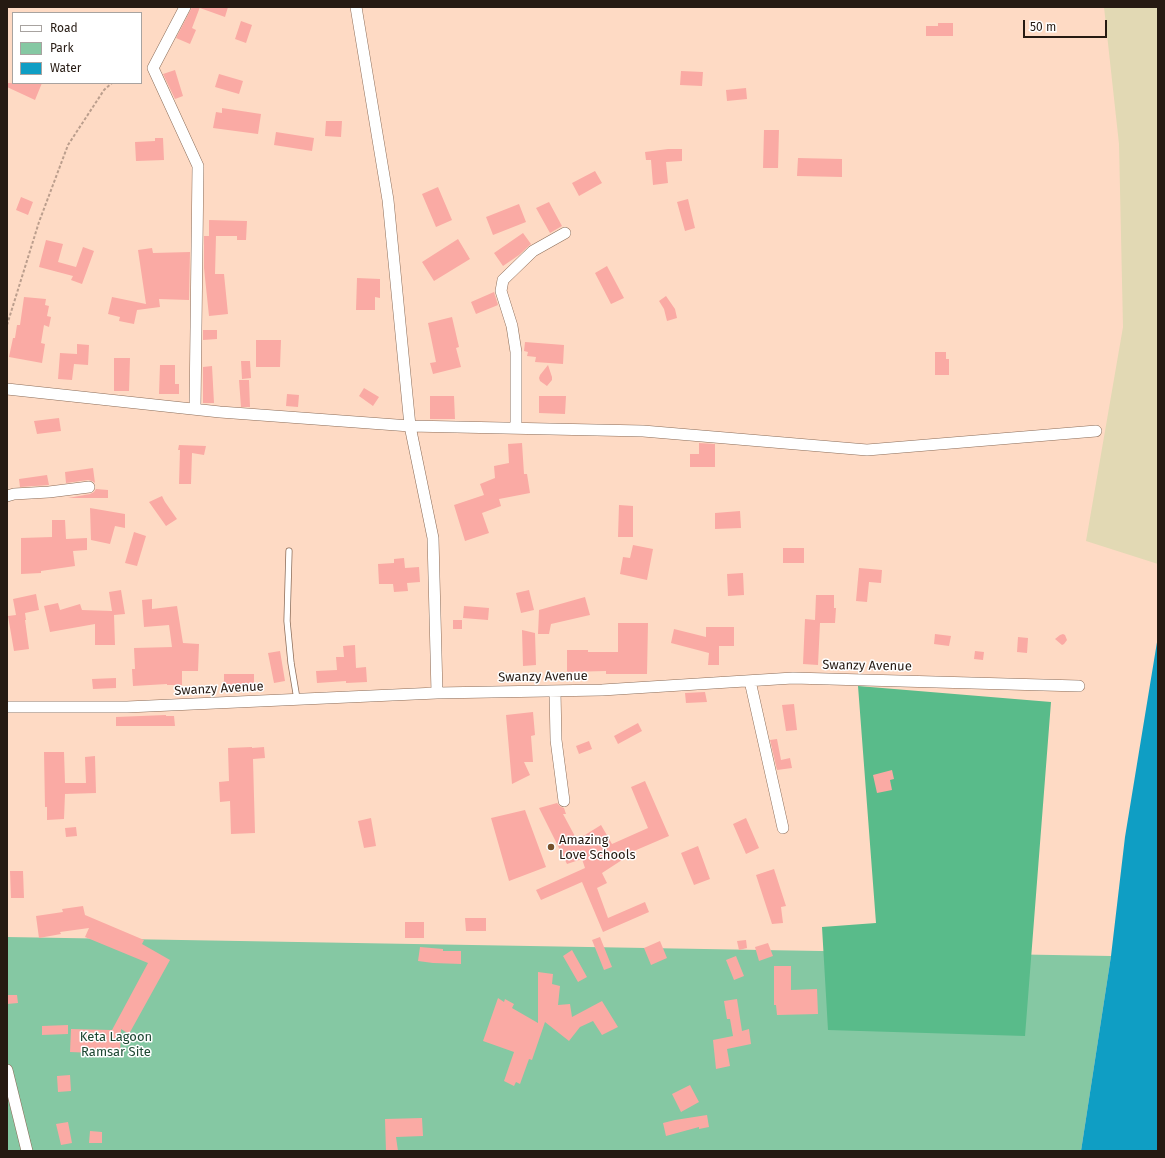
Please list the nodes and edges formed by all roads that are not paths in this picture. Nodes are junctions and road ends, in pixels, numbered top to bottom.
1 (185, 7) edge
2 (356, 7) edge
3 (565, 233) dead end
4 (7, 389) edge
5 (195, 409) junction
6 (410, 426) junction
7 (516, 428) junction
8 (1096, 431) dead end
9 (89, 488) dead end
10 (7, 496) edge
11 (289, 551) dead end
12 (750, 681) junction
13 (1079, 686) dead end
14 (555, 691) junction
15 (437, 693) junction
16 (297, 699) junction
17 (7, 707) edge
18 (564, 801) dead end
19 (783, 828) dead end
20 (7, 1070) edge
21 (27, 1151) edge

1 - 5 street
2 - 6 street
3 - 7 street
4 - 5 street
5 - 6 street
6 - 7 street
6 - 15 street
7 - 8 street
9 - 10 street
11 - 16 lane
12 - 13 street, Swanzy Avenue
12 - 14 street, Swanzy Avenue
12 - 19 street
14 - 15 street, Swanzy Avenue
14 - 18 street
15 - 16 street, Swanzy Avenue
16 - 17 street, Swanzy Avenue
20 - 21 street

